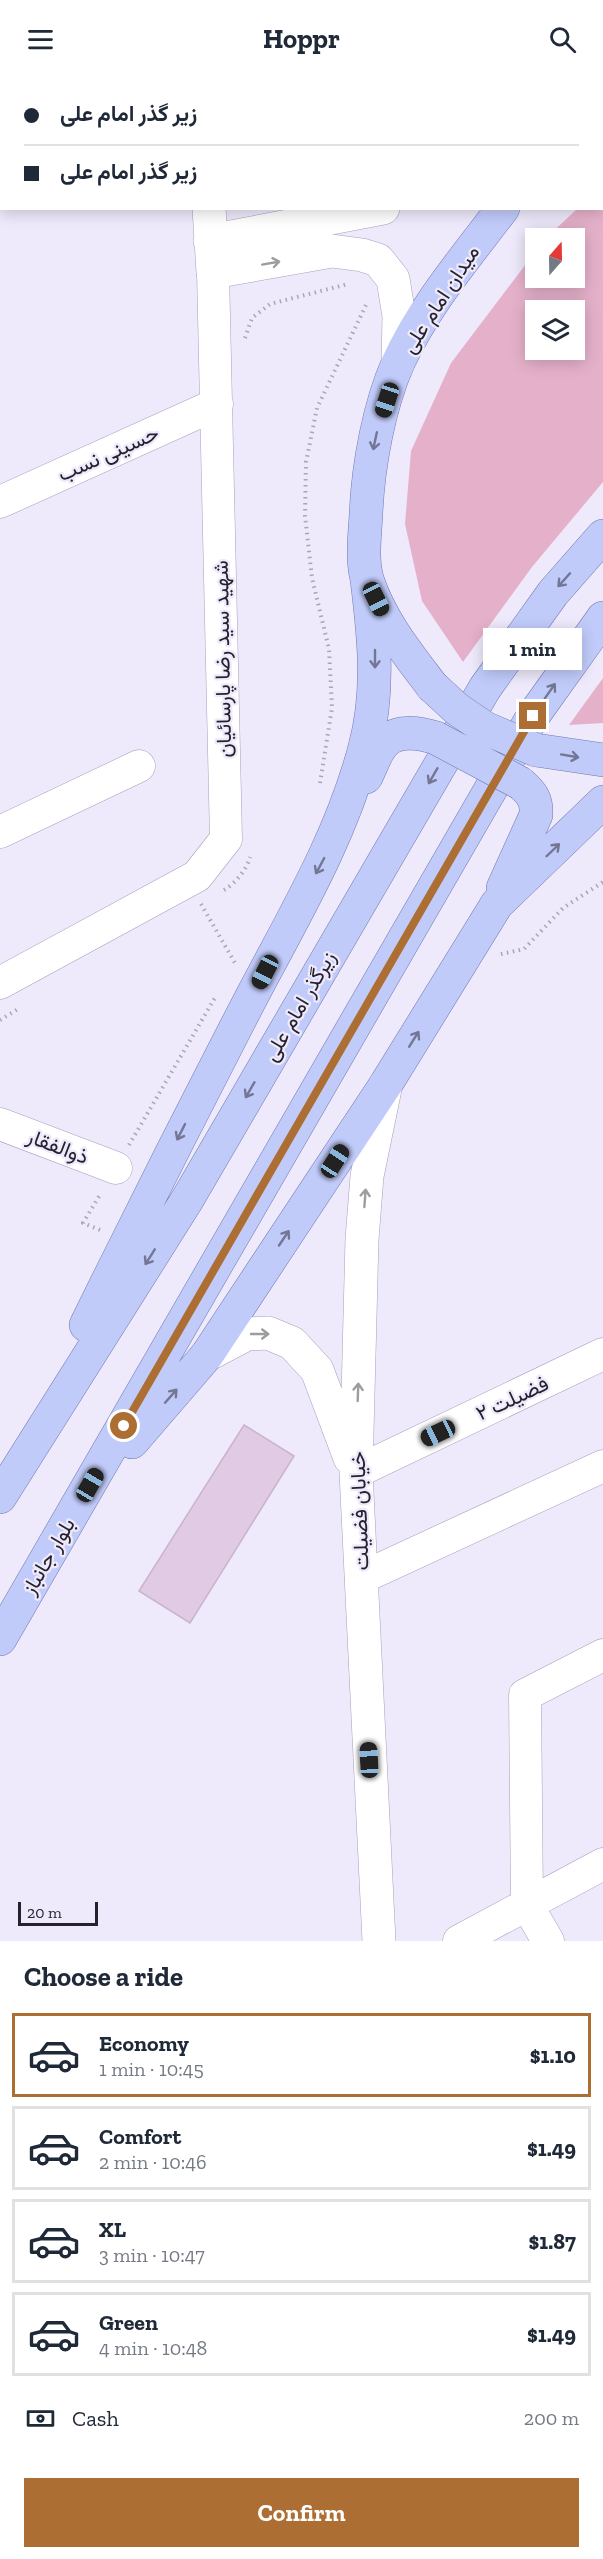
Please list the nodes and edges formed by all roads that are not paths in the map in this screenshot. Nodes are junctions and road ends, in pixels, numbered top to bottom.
1 (209, 210) edge
2 (376, 210) edge
3 (502, 210) edge
4 (212, 256) junction
5 (398, 363) junction
6 (217, 404) junction
7 (0, 502) edge
8 (603, 536) edge
9 (367, 580) junction
10 (603, 618) edge
11 (603, 760) edge
12 (139, 766) dead end
13 (603, 801) edge
14 (0, 832) edge
15 (336, 837) junction
16 (497, 904) junction
17 (0, 982) edge
18 (386, 1084) junction
19 (0, 1124) edge
20 (116, 1168) dead end
21 (603, 1354) edge
22 (207, 1355) junction
23 (603, 1466) edge
24 (356, 1472) junction
25 (3, 1491) edge
26 (78, 1505) junction
27 (360, 1578) junction
28 (0, 1639) edge
29 (603, 1655) edge
30 (603, 1864) edge
31 (527, 1905) junction
32 (378, 1941) edge
33 (459, 1941) edge
34 (548, 1941) edge

1 - 4 street, شهید سید رضا پارسائیان
2 - 4 street
3 - 5 main road, میدان امام علی
4 -> 5 street
4 - 6 street, شهید سید رضا پارسائیان
5 -> 9 main road, میدان امام علی
6 - 7 street, حسینی نسب
6 - 17 street, شهید سید رضا پارسائیان
8 -> 25 main road, زیرگذر امام علی
9 -> 11 main road, میدان امام علی, bridge
9 -> 15 main road
26 -> 10 main road
12 - 14 street
16 -> 13 main road
15 - 16 main road, bridge
15 -> 25 main road
18 -> 16 main road
22 -> 18 main road
24 -> 18 street, خیابان فضیلت
19 - 20 street, ذوالفقار
21 - 24 street, فضیلت ۲
22 -> 24 street
26 -> 22 main road
23 - 27 street
24 - 27 street, خیابان فضیلت
26 - 28 main road, بلوار جانباز
27 - 32 street, خیابان فضیلت
29 - 31 street
30 - 31 street
31 - 33 street
31 - 34 street

